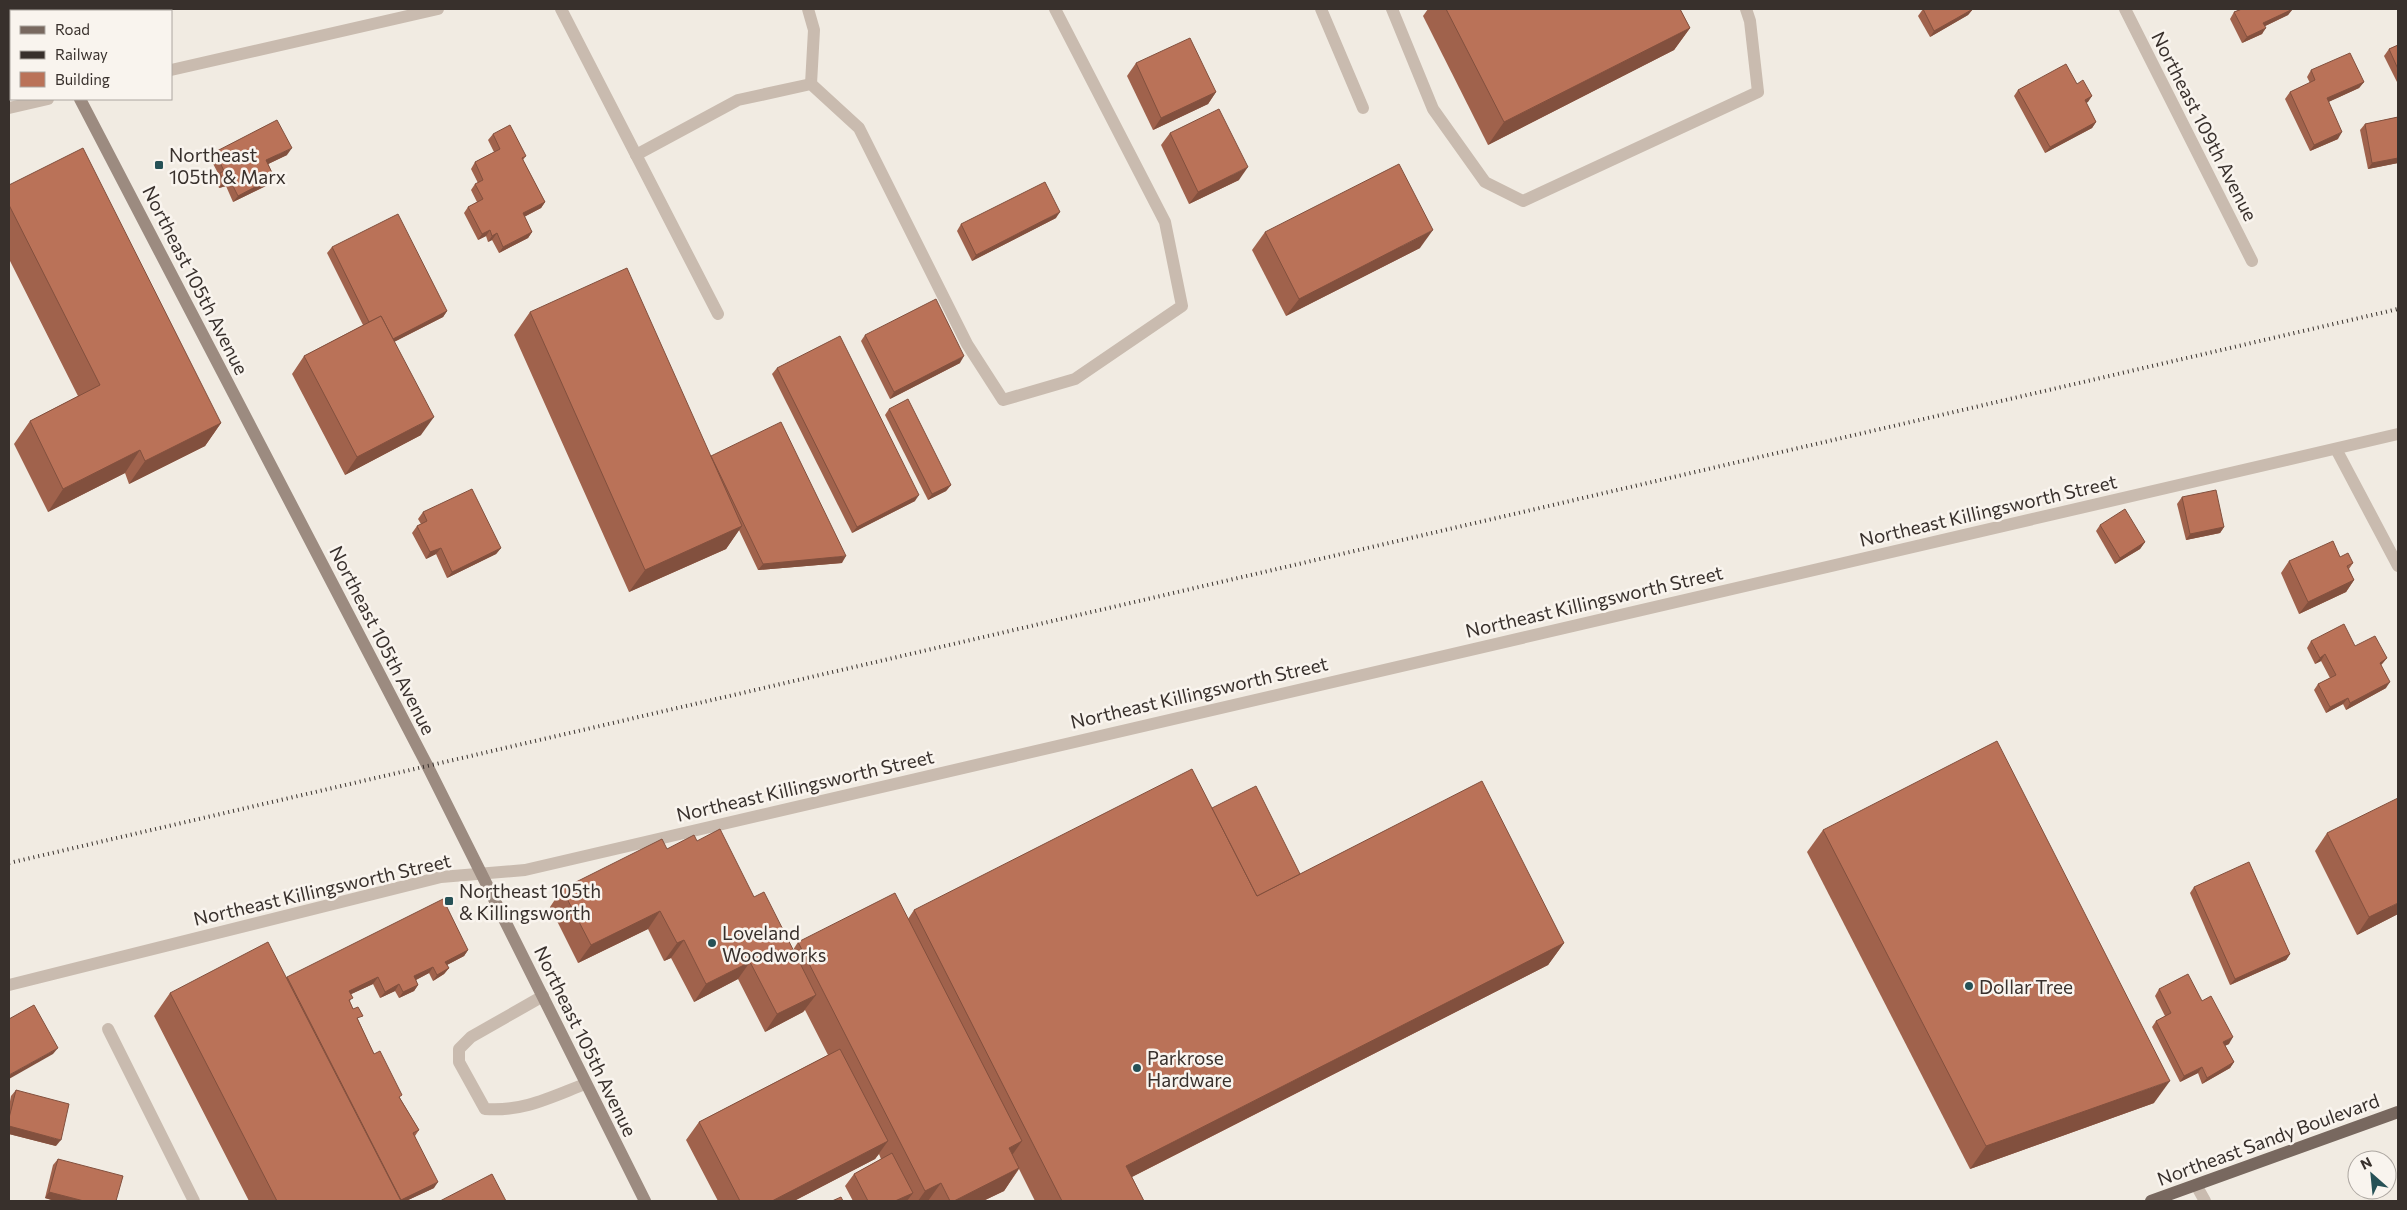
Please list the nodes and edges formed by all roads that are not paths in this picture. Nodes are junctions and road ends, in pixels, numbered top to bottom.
1 (433, 9) edge
2 (561, 9) edge
3 (808, 9) edge
4 (1055, 9) edge
5 (1321, 9) edge
6 (1392, 9) edge
7 (1746, 9) edge
8 (2125, 9) edge
9 (172, 70) edge
10 (811, 84) junction
11 (44, 100) edge
12 (81, 100) edge
13 (9, 108) edge
14 (1363, 108) dead end
15 (636, 155) junction
16 (2252, 261) dead end
17 (718, 314) dead end
18 (2398, 434) edge
19 (2336, 449) junction
20 (2398, 566) edge
21 (482, 873) junction
22 (9, 985) edge
23 (544, 996) junction
24 (108, 1029) dead end
25 (585, 1084) junction
26 (2398, 1112) edge
27 (2196, 1185) junction
28 (194, 1201) edge
29 (645, 1201) edge
30 (2152, 1201) edge
31 (2205, 1201) edge

1 - 9 street
2 - 15 street
3 - 10 street
4 - 10 street
5 - 14 street
6 - 7 street
8 - 16 street, Northeast 109th Avenue
10 - 15 street
11 - 13 street
12 - 21 street, Northeast 105th Avenue
15 - 17 street
18 - 19 street, Northeast Killingsworth Street
19 - 20 street
19 - 21 street, Northeast Killingsworth Street
21 - 22 street, Northeast Killingsworth Street
21 - 23 street, Northeast 105th Avenue
23 - 25 street, Northeast 105th Avenue
23 - 25 street
24 - 28 street
25 - 29 street, Northeast 105th Avenue
26 - 27 main road, Northeast Sandy Boulevard
27 - 30 main road, Northeast Sandy Boulevard
27 - 31 street

